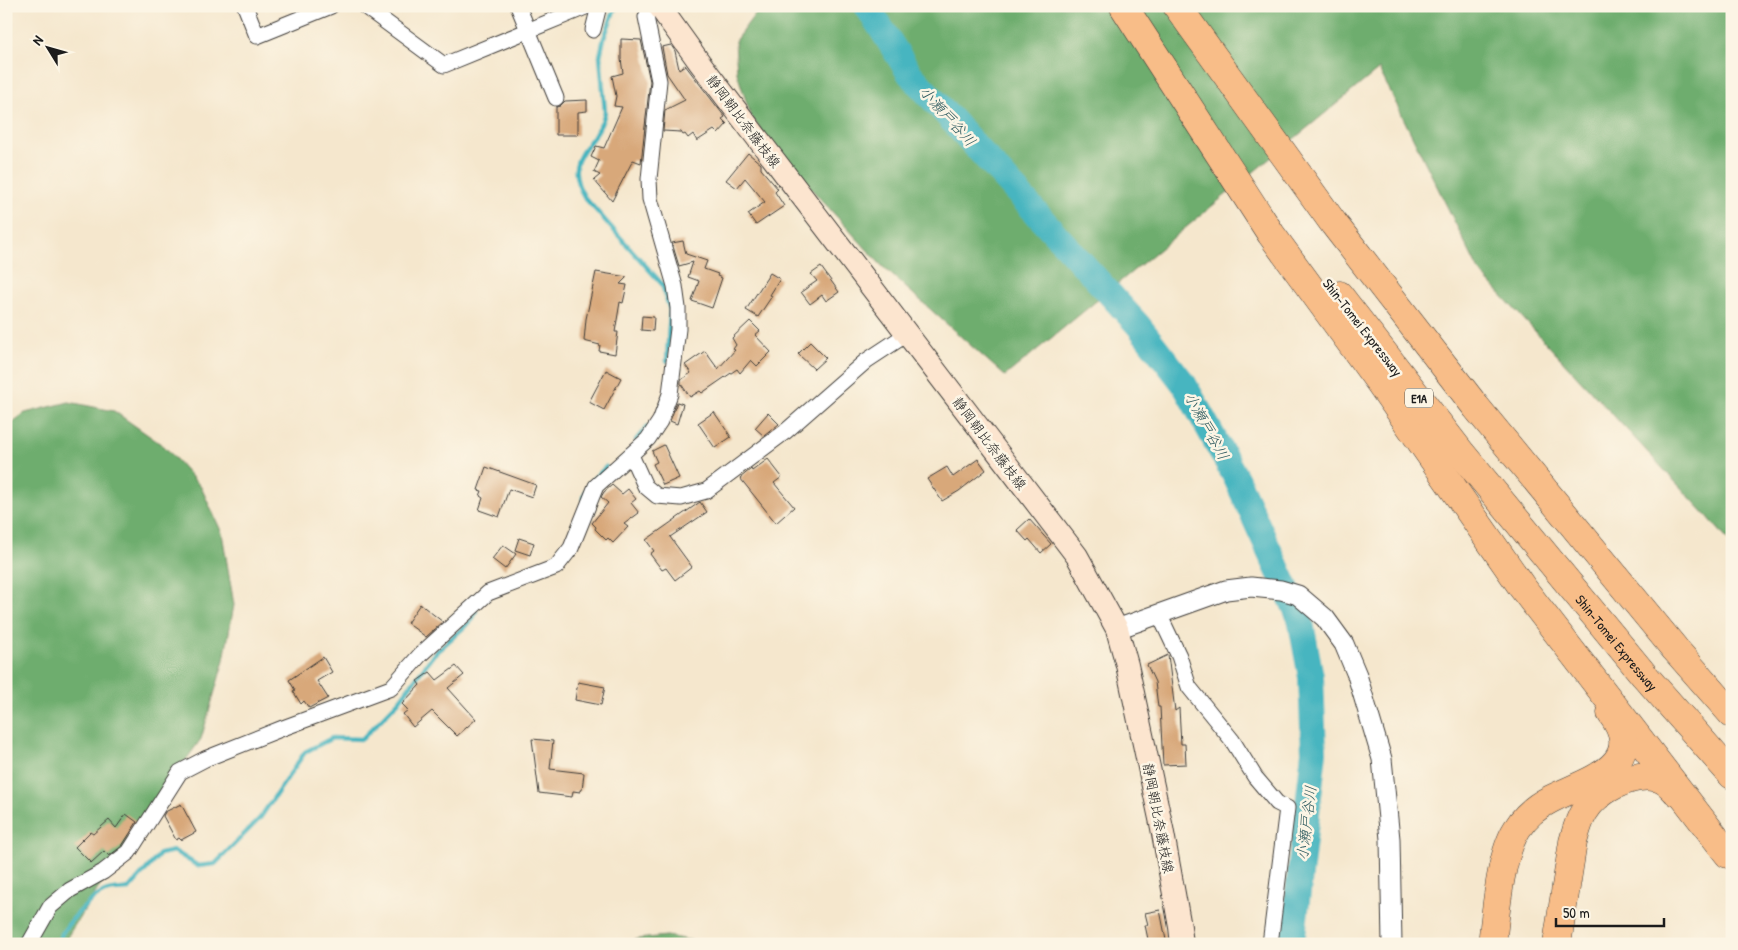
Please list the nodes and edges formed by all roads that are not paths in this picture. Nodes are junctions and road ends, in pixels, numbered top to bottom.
1 (245, 6) edge
2 (331, 6) edge
3 (364, 6) edge
4 (518, 6) edge
5 (588, 6) edge
6 (599, 6) edge
7 (651, 6) edge
8 (660, 6) edge
9 (1177, 6) edge
10 (1124, 7) edge
11 (528, 30) junction
12 (593, 30) dead end
13 (556, 98) dead end
14 (907, 334) junction
15 (631, 455) junction
16 (1158, 614) junction
17 (1117, 629) junction
18 (1568, 647) junction
19 (1732, 714) edge
20 (1732, 775) edge
21 (1693, 806) junction
22 (1728, 854) dead end
23 (29, 944) edge
24 (1182, 944) edge
25 (1270, 944) edge
26 (1392, 944) edge
27 (1492, 944) edge
28 (1557, 944) edge

1 - 2 street
3 - 11 street
4 - 11 street
5 - 11 street
6 - 12 street
7 - 15 street
8 - 14 main road, 静岡朝比奈藤枝線
9 - 19 highway
10 - 18 highway
10 - 20 highway, Shin-Tomei Expressway / E1A
11 - 13 street
14 - 15 street
14 - 17 main road, 静岡朝比奈藤枝線
15 - 23 street
16 - 17 street
16 - 25 street
16 - 26 street
17 - 24 main road, 静岡朝比奈藤枝線
18 - 21 highway
18 - 27 highway
21 - 22 highway
21 - 28 highway

